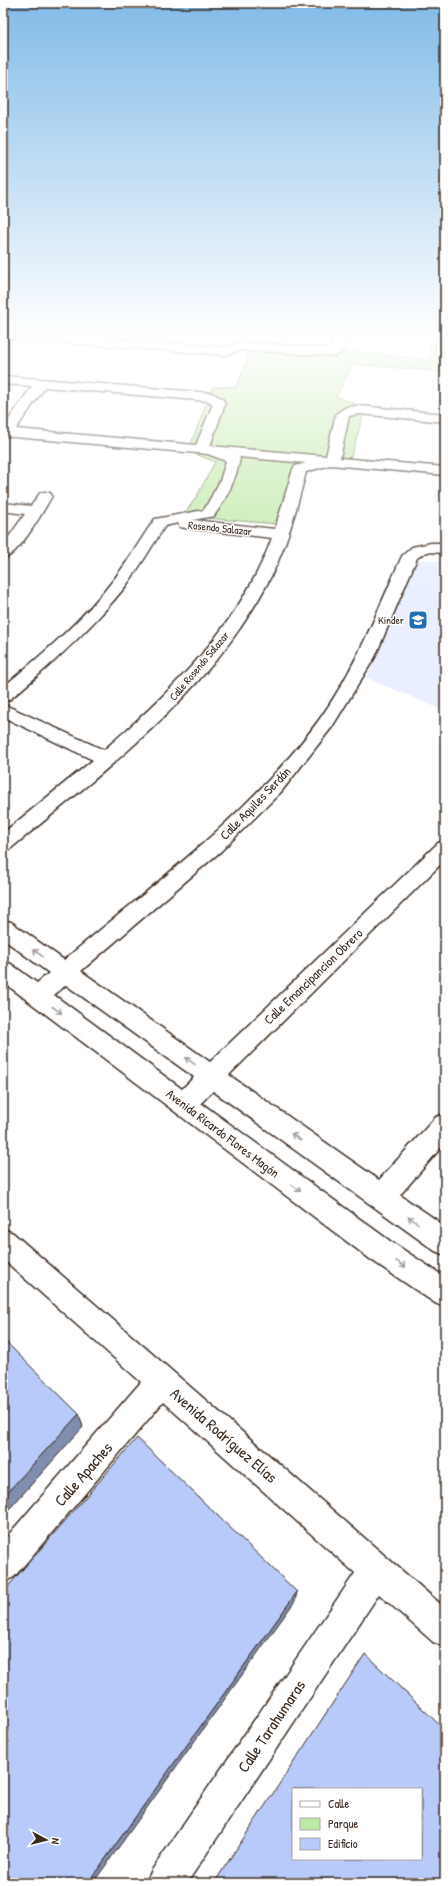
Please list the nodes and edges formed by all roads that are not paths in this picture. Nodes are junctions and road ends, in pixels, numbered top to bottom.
1 (12, 422) edge
2 (212, 422) edge
3 (341, 422) edge
4 (5, 432) edge
5 (202, 448) junction
6 (332, 460) junction
7 (445, 470) edge
8 (45, 496) dead end
9 (3, 507) edge
10 (36, 511) junction
11 (160, 522) junction
12 (280, 534) junction
13 (436, 548) edge
14 (3, 554) edge
15 (3, 696) edge
16 (3, 710) edge
17 (105, 758) junction
18 (3, 844) edge
19 (445, 848) edge
20 (3, 928) edge
21 (3, 970) edge
22 (65, 972) junction
23 (38, 996) junction
24 (210, 1076) junction
25 (183, 1104) junction
26 (445, 1125) edge
27 (381, 1197) junction
28 (3, 1242) edge
29 (445, 1242) edge
30 (445, 1293) edge
31 (162, 1381) junction
32 (3, 1566) edge
33 (377, 1569) junction
34 (445, 1630) edge
35 (165, 1883) edge

1 - 4 street
2 - 5 street
3 - 6 street
4 - 5 street
5 - 6 street
5 - 11 street
6 - 7 street
6 - 12 street, Calle Rosendo Salazar
8 - 10 street
9 - 10 street
10 - 14 street
11 - 12 street, Rosendo Salazar
11 - 15 street
12 - 17 street, Calle Rosendo Salazar
13 - 22 street, Calle Aquiles Serdán
16 - 17 street
17 - 18 street, Calle Rosendo Salazar
19 - 24 street, Calle Emancipancion Obrero
22 -> 20 street
21 - 23 street, Avenida Ricardo Flores Magón
22 - 23 street, Calle Aquiles Serdán
24 -> 22 street
23 -> 25 street, Avenida Ricardo Flores Magón
24 - 25 street, Calle Emancipancion Obrero
27 -> 24 street
25 -> 30 street, Avenida Ricardo Flores Magón
26 - 27 street
29 -> 27 street
28 - 31 street, Avenida Rodríguez Elías
31 - 32 street, Calle Apaches
31 - 33 street, Avenida Rodríguez Elías
33 - 34 street, Avenida Rodríguez Elías
33 - 35 street, Calle Tarahumaras

